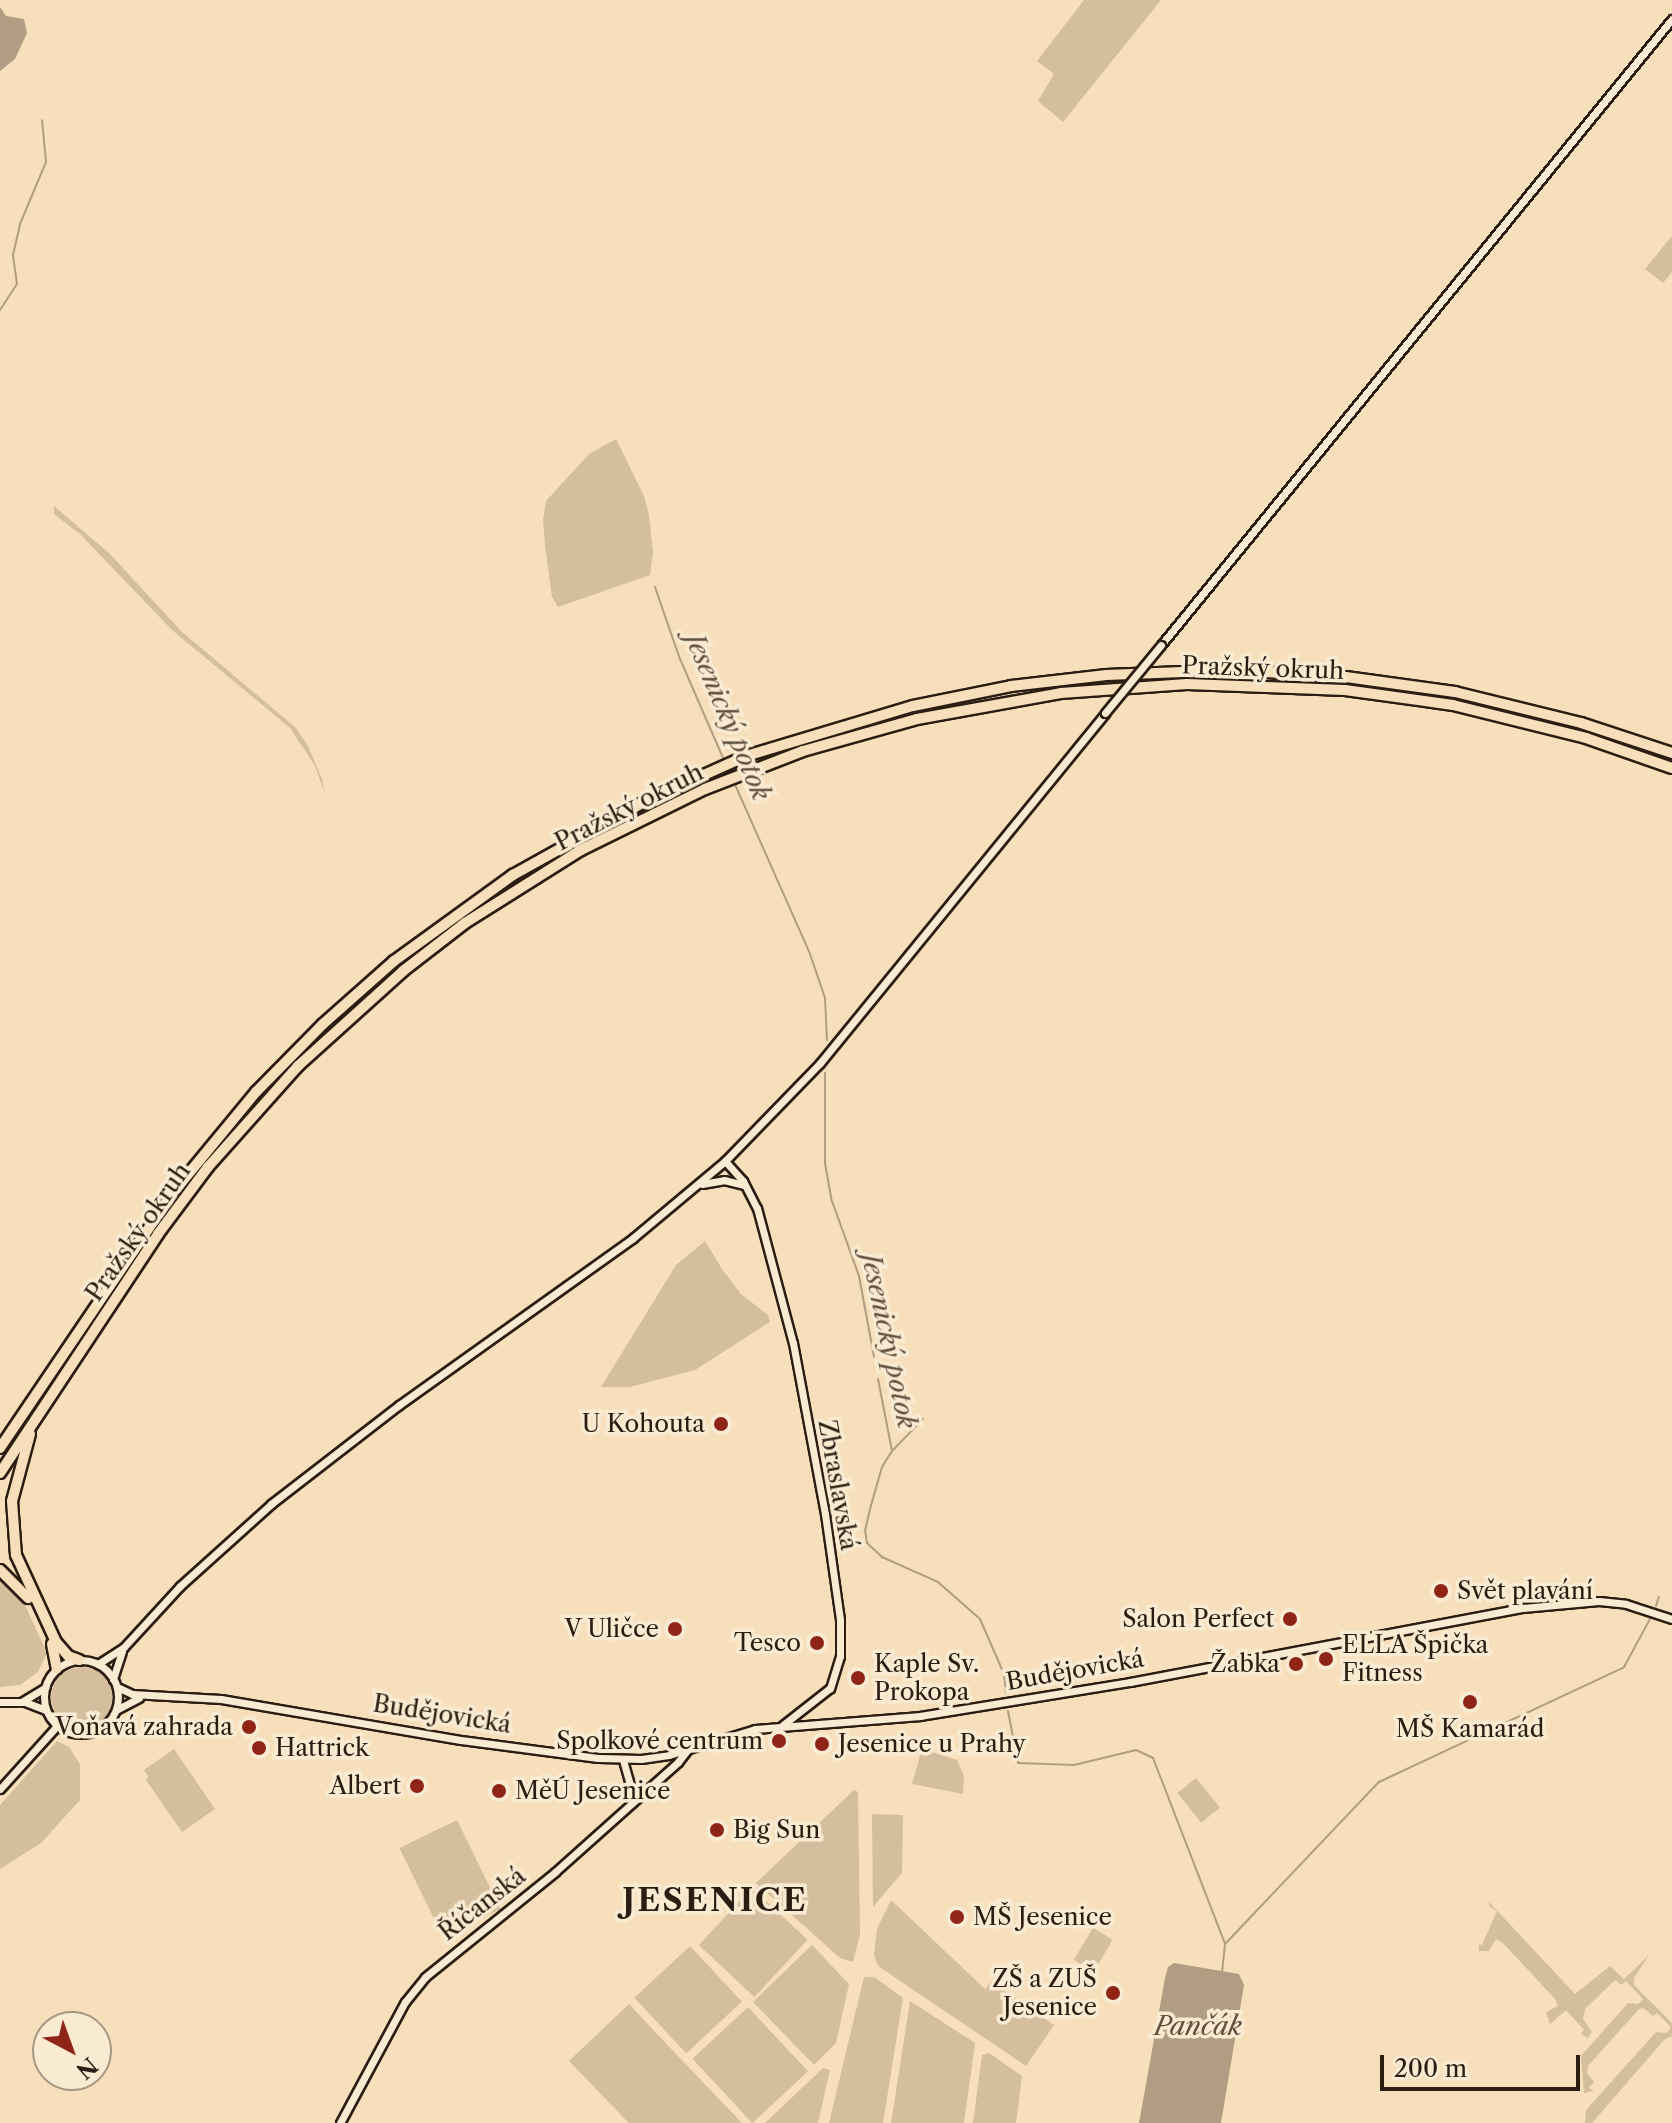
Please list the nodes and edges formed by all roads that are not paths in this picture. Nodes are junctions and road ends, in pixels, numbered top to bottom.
1 (1672, 19) edge
2 (1672, 753) edge
3 (1672, 768) edge
4 (725, 1161) junction
5 (697, 1186) junction
6 (746, 1186) junction
7 (49, 1397) junction
8 (0, 1448) edge
9 (0, 1473) edge
10 (0, 1570) edge
11 (1672, 1619) edge
12 (124, 1647) junction
13 (79, 1660) junction
14 (98, 1664) junction
15 (57, 1669) junction
16 (115, 1683) junction
17 (45, 1688) junction
18 (149, 1696) junction
19 (0, 1702) edge
20 (21, 1702) junction
21 (46, 1710) junction
22 (116, 1710) junction
23 (783, 1725) junction
24 (57, 1726) junction
25 (688, 1749) junction
26 (623, 1760) junction
27 (0, 1789) edge
28 (634, 1799) junction
29 (340, 2123) edge

1 - 4 main road, bridge
2 - 8 highway, Pražský okruh
3 - 7 highway, Pražský okruh
4 - 5 main road
4 - 6 main road, Zbraslavská
5 - 6 main road
5 - 12 main road
6 - 23 main road, Zbraslavská
7 - 9 highway, Pražský okruh
7 - 13 highway
10 - 15 highway
11 - 23 main road, Budějovická
12 - 14 main road
12 - 16 main road
13 - 14 main road
13 - 15 main road
14 - 16 main road, Budějovická
15 - 17 main road
16 - 18 main road, Budějovická
16 - 22 main road
17 - 20 main road
17 - 21 main road
18 - 22 main road, Budějovická
18 - 26 main road, Budějovická
19 - 20 main road
20 - 21 main road
21 - 24 main road
22 - 24 main road, Budějovická
23 - 25 main road, Budějovická
24 - 27 main road
25 - 26 main road, Budějovická
25 - 28 main road, Říčanská
26 - 28 main road
28 - 29 main road, Říčanská

